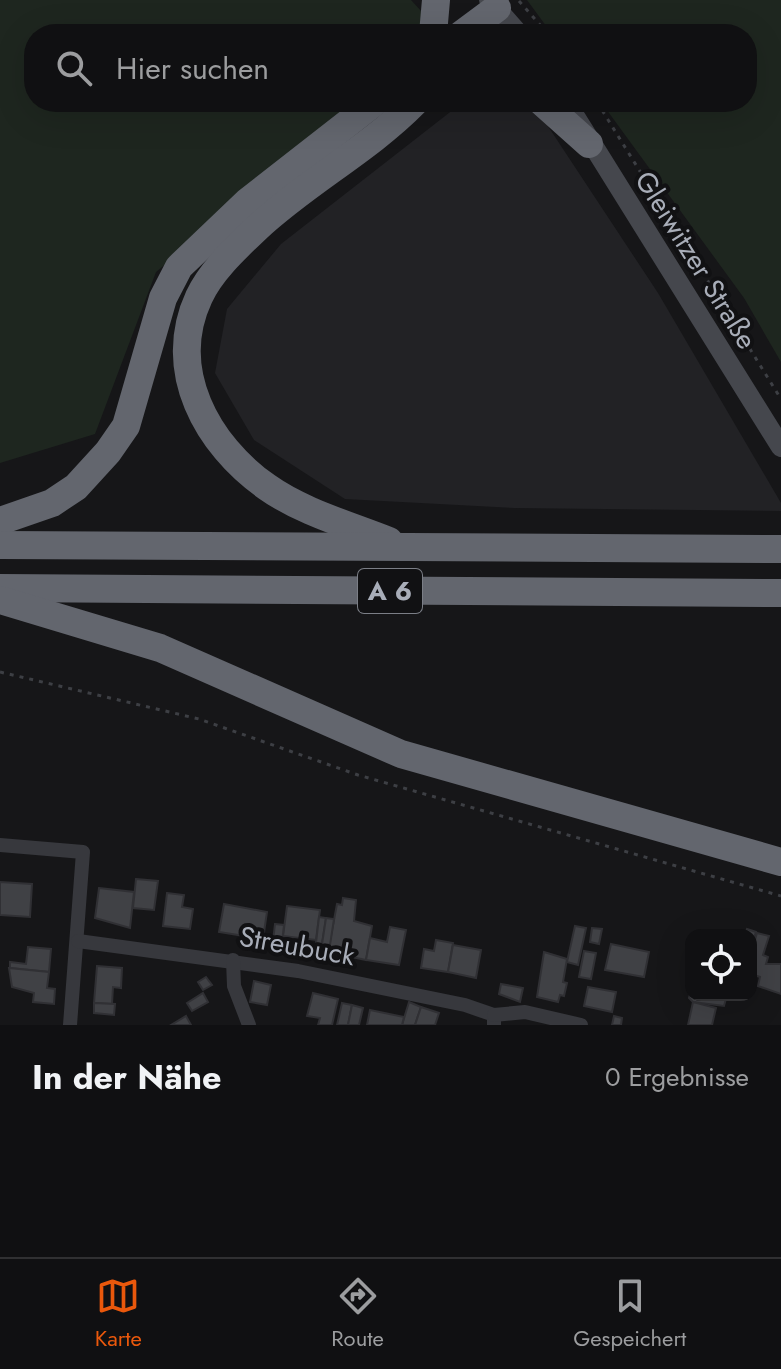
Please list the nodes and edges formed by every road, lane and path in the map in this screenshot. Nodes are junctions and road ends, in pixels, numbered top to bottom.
1 (436, 0) edge
2 (505, 16) edge
3 (434, 24) edge
4 (486, 24) edge
5 (524, 24) edge
6 (362, 112) edge
7 (406, 112) edge
8 (553, 112) edge
9 (571, 112) edge
10 (603, 112) edge
11 (589, 144) junction
12 (781, 399) edge
13 (781, 447) edge
14 (0, 521) edge
15 (0, 545) edge
16 (405, 548) junction
17 (781, 549) edge
18 (0, 588) edge
19 (781, 593) edge
20 (0, 600) edge
21 (0, 672) edge
22 (0, 845) edge
23 (781, 862) edge
24 (781, 896) edge
25 (78, 941) junction
26 (233, 960) junction
27 (494, 1020) edge
28 (70, 1025) edge
29 (249, 1025) edge
30 (581, 1025) edge

1 - 3 highway
2 - 4 highway
2 - 5 path
6 - 14 highway
7 - 16 highway, A 6
8 - 11 highway
9 - 11 main road, Gleiwitzer Straße
10 - 12 path
11 - 13 main road, Gleiwitzer Straße
15 - 16 highway, A 6
16 - 17 highway, A 6
18 - 19 highway, A 6
20 - 23 highway
21 - 24 path
22 - 25 street
25 - 26 street, Streubuck
25 - 28 street
26 - 27 street, Streubuck
26 - 29 street
27 - 30 street, Streubuck

